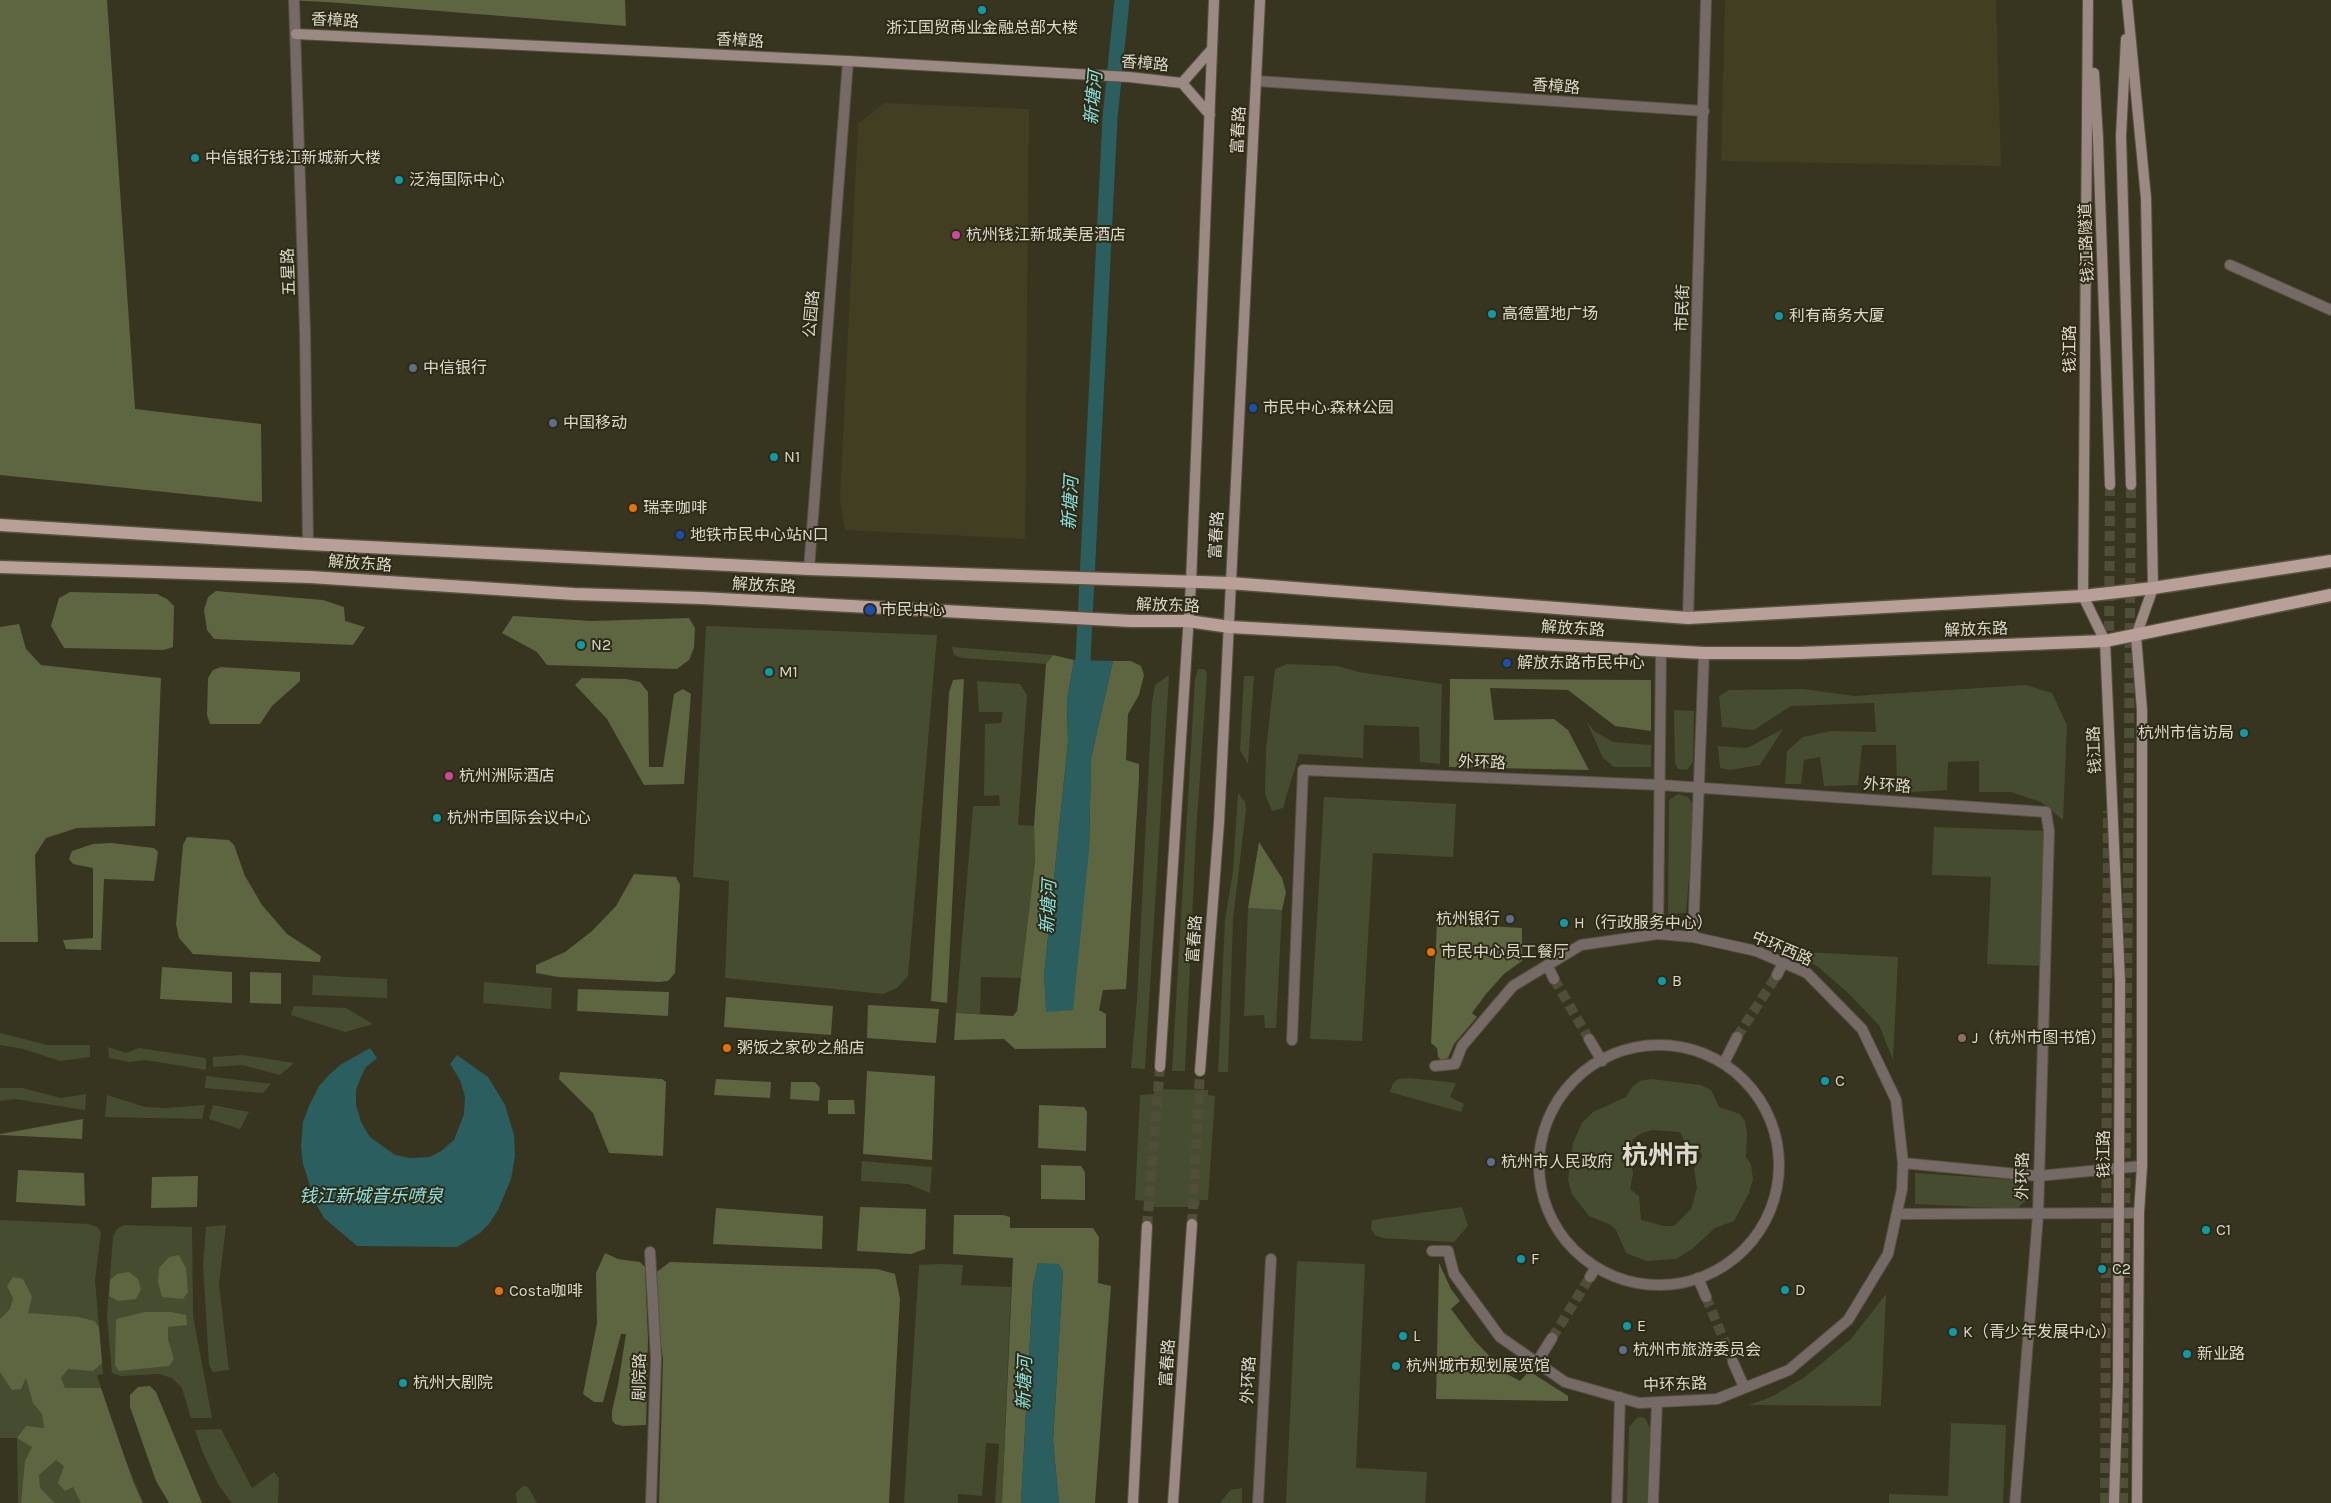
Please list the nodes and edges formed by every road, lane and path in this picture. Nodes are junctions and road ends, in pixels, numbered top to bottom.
1 (294, 0) edge
2 (1214, 0) edge
3 (1260, 0) edge
4 (1706, 0) edge
5 (2088, 0) edge
6 (2127, 0) edge
7 (296, 34) junction
8 (1212, 49) junction
9 (848, 61) junction
10 (1257, 82) junction
11 (1182, 83) junction
12 (1704, 111) junction
13 (1210, 115) junction
14 (2230, 265) dead end
15 (2331, 310) edge
16 (2110, 485) tunnel mouth
17 (2131, 485) tunnel mouth
18 (0, 525) edge
19 (308, 544) junction
20 (2331, 561) edge
21 (0, 567) edge
22 (809, 569) junction
23 (1191, 583) junction
24 (1229, 583) junction
25 (2153, 588) junction
26 (2331, 595) edge
27 (2083, 596) junction
28 (1688, 618) junction
29 (1188, 621) junction
30 (1230, 628) junction
31 (2136, 636) junction
32 (2105, 641) junction
33 (1661, 650) junction
34 (1704, 653) junction
35 (1661, 785) junction
36 (1700, 789) junction
37 (1658, 934) junction
38 (1693, 937) junction
39 (1783, 963) junction
40 (1546, 965) junction
41 (1777, 975) tunnel mouth
42 (1554, 979) tunnel mouth
43 (1737, 1037) tunnel mouth
44 (1589, 1039) tunnel mouth
45 (1292, 1040) dead end
46 (1602, 1061) junction
47 (1724, 1063) junction
48 (1435, 1066) dead end
49 (1160, 1067) tunnel mouth
50 (1200, 1071) tunnel mouth
51 (1903, 1163) junction
52 (2142, 1166) junction
53 (2119, 1168) junction
54 (2038, 1176) junction
55 (1902, 1189) joint
56 (2118, 1213) junction
57 (2139, 1213) junction
58 (1897, 1214) junction
59 (2038, 1214) junction
60 (1192, 1224) tunnel mouth
61 (1147, 1226) tunnel mouth
62 (1432, 1251) dead end
63 (650, 1252) dead end
64 (1271, 1259) dead end
65 (1596, 1267) junction
66 (1590, 1277) tunnel mouth
67 (1698, 1278) junction
68 (1706, 1297) tunnel mouth
69 (1552, 1338) tunnel mouth
70 (1537, 1362) junction
71 (1733, 1362) tunnel mouth
72 (1744, 1387) junction
73 (1620, 1397) junction
74 (1657, 1402) junction
75 (651, 1503) edge
76 (1133, 1503) edge
77 (1173, 1503) edge
78 (1258, 1503) edge
79 (1617, 1503) edge
80 (1653, 1503) edge
81 (2015, 1503) edge
82 (2114, 1503) edge
83 (2137, 1503) edge

1 - 7 street, 五星路
2 - 8 main road, 富春路
3 - 10 main road, 富春路
4 - 12 street, 市民街
5 - 16 main road, 钱江路隧道
5 - 27 main road, 钱江路
6 - 17 main road
6 - 25 main road
7 - 9 main road, 香樟路
7 - 19 street, 五星路
8 - 11 main road, 香樟路
8 - 13 main road, 富春路
9 - 11 main road, 香樟路
9 - 22 street, 公园路
10 - 12 street, 香樟路
10 - 24 main road, 富春路
11 - 13 main road, 香樟路
12 - 28 street, 市民街
13 - 23 main road, 富春路
14 - 15 street
18 - 19 main road, 解放东路
19 - 22 main road, 解放东路
20 - 25 main road, 解放东路
21 - 29 main road, 解放东路
22 - 23 main road, 解放东路
23 - 24 main road, 解放东路
23 - 29 main road, 富春路
24 - 28 main road, 解放东路
24 - 30 main road, 富春路
25 - 27 main road, 解放东路
25 - 31 main road
26 - 31 main road, 解放东路
27 - 28 main road, 解放东路
27 - 32 main road, 钱江路
29 - 30 main road, 解放东路
29 - 49 main road, 富春路
30 - 33 main road, 解放东路
30 - 50 main road, 富春路
31 - 32 main road, 解放东路
31 - 52 main road
32 - 34 main road, 解放东路
32 - 53 main road, 钱江路
33 - 34 main road, 解放东路
33 - 35 street
34 - 36 street
35 - 36 street, 外环路
35 - 37 street
35 - 45 street, 外环路
36 - 38 street
36 - 54 street, 外环路
37 - 38 street, 中环西路
37 - 40 street, 中环西路
38 - 39 street, 中环西路
39 - 41 street
39 - 51 street, 中环西路
40 - 42 street
40 - 48 street, 中环西路
43 - 47 street
44 - 46 street
46 - 47 street
46 - 65 street
47 - 67 street
51 - 54 street
51 - 55 street, 中环西路
52 - 53 street
52 - 57 main road
53 - 54 street
53 - 56 main road, 钱江路
54 - 59 street, 外环路
55 - 58 street, 中环东路
56 - 57 street
56 - 59 street
56 - 82 main road, 钱江路
57 - 83 main road
58 - 59 street
58 - 72 street, 中环东路
59 - 81 street, 外环路
60 - 77 main road, 富春路
61 - 76 main road, 富春路
62 - 70 street, 中环东路
63 - 75 street, 剧院路
64 - 78 street, 外环路
65 - 66 street
65 - 67 street
67 - 68 street
69 - 70 street
70 - 73 street, 中环东路
71 - 72 street
72 - 74 street, 中环东路
73 - 74 street, 中环东路
73 - 79 street
74 - 80 street

